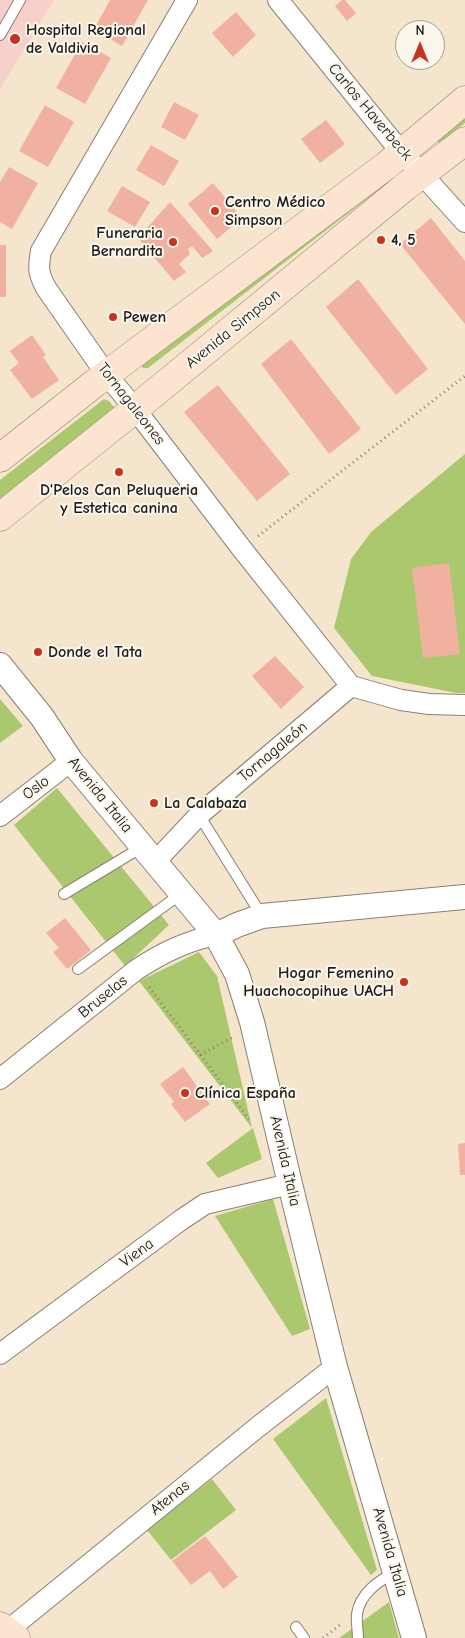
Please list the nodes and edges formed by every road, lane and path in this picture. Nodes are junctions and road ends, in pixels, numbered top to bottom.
1 (20, 0) edge
2 (188, 0) edge
3 (278, 0) edge
4 (0, 35) edge
5 (465, 100) edge
6 (465, 141) edge
7 (402, 152) junction
8 (423, 174) junction
9 (465, 222) edge
10 (106, 374) junction
11 (465, 376) edge
12 (136, 409) junction
13 (0, 458) edge
14 (0, 517) edge
15 (242, 549) junction
16 (0, 665) edge
17 (351, 686) junction
18 (465, 705) edge
19 (72, 761) junction
20 (199, 815) junction
21 (0, 816) edge
22 (149, 854) junction
23 (182, 893) junction
24 (64, 894) dead end
25 (465, 896) edge
26 (262, 916) junction
27 (216, 935) junction
28 (78, 969) dead end
29 (136, 970) junction
30 (236, 1036) dead end
31 (200, 1054) junction
32 (0, 1079) edge
33 (251, 1122) dead end
34 (290, 1184) junction
35 (0, 1354) edge
36 (335, 1367) junction
37 (396, 1571) junction
38 (296, 1628) dead end
39 (7, 1633) edge
40 (304, 1638) edge
41 (358, 1638) edge
42 (414, 1638) edge

1 - 4 lane
2 - 10 street, Tornagaleones
3 - 7 street, Carlos Haverbeck
5 - 7 main road
6 - 8 main road, Avenida Simpson
7 - 8 street, Carlos Haverbeck
7 - 10 main road
8 - 9 street, Carlos Haverbeck
8 - 12 main road, Avenida Simpson
10 - 12 street, Tornagaleones
10 - 13 main road
11 - 15 path
12 - 14 main road, Avenida Simpson
12 - 15 street, Tornagaleones
15 - 17 street, Tornagaleones
16 - 19 street, Avenida Italia
17 - 18 street
17 - 20 street, Tornagaleón
19 - 21 street, Oslo
19 - 22 street, Avenida Italia
20 - 22 street, Tornagaleón
20 - 26 lane
22 - 23 street, Avenida Italia
22 - 24 lane
23 - 27 street, Avenida Italia
23 - 28 lane
25 - 26 street
26 - 27 street
27 - 29 street, Bruselas
27 - 34 street, Avenida Italia
29 - 31 path
29 - 32 street, Bruselas
30 - 31 path
31 - 33 path
34 - 35 street, Viena
34 - 36 street, Avenida Italia
36 - 37 street, Avenida Italia
36 - 39 street, Atenas
37 - 41 lane
37 - 42 street, Avenida Italia
38 - 40 lane

